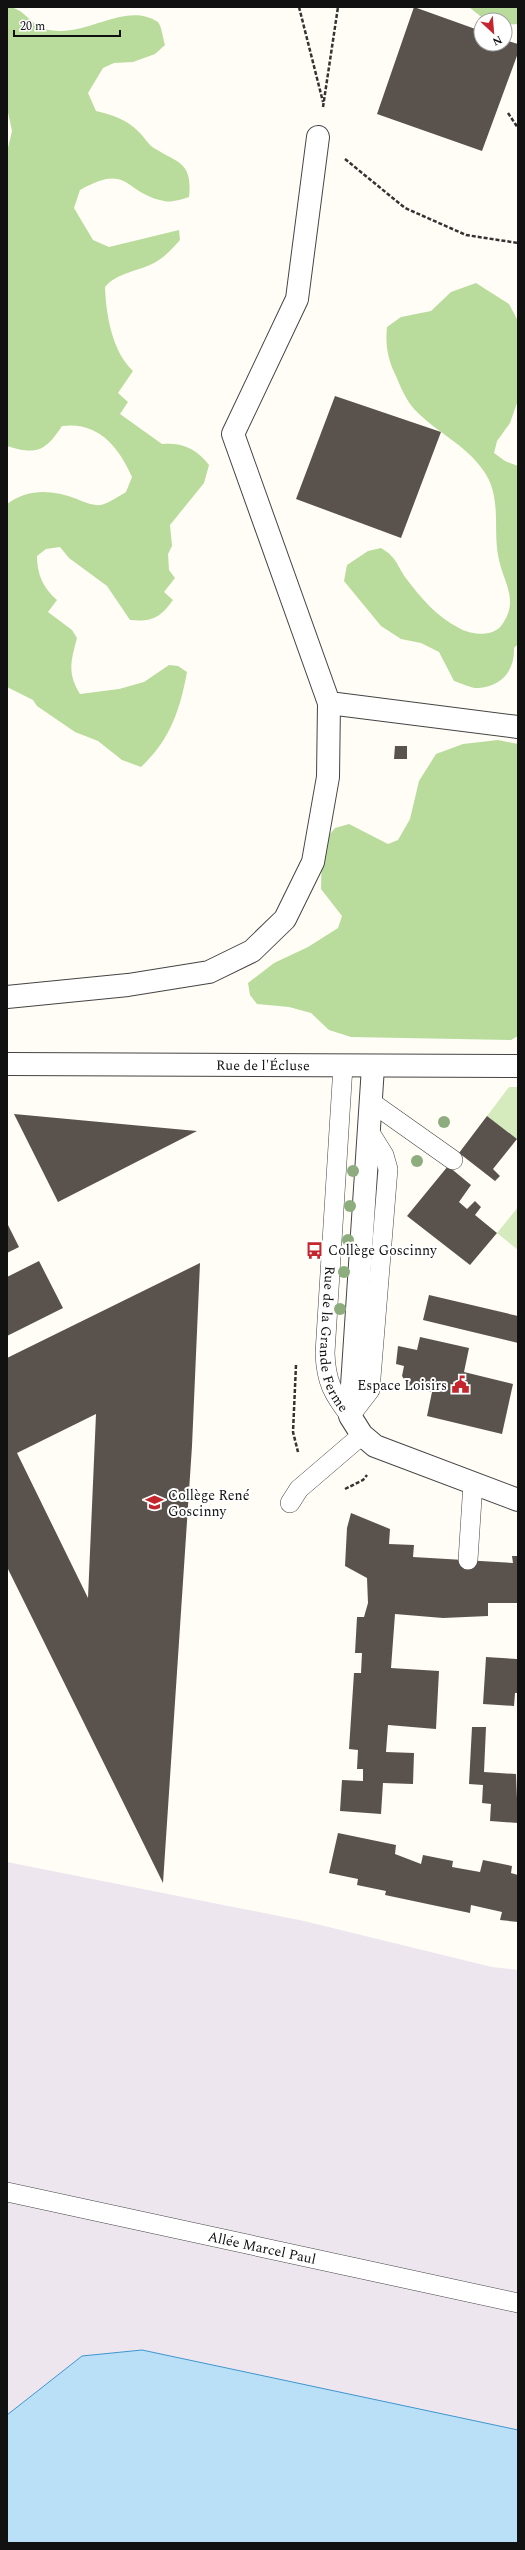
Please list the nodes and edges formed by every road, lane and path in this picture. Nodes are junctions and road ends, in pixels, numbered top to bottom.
1 (299, 7) edge
2 (338, 7) edge
3 (323, 103) junction
4 (508, 113) dead end
5 (518, 128) edge
6 (318, 137) junction
7 (518, 242) edge
8 (329, 703) junction
9 (518, 727) edge
10 (7, 997) edge
11 (7, 1064) edge
12 (343, 1066) junction
13 (518, 1066) edge
14 (373, 1067) junction
15 (371, 1102) junction
16 (453, 1160) dead end
17 (350, 1416) junction
18 (362, 1435) junction
19 (473, 1483) junction
20 (518, 1500) edge
21 (290, 1503) dead end
22 (468, 1560) dead end
23 (7, 2192) edge
24 (518, 2303) edge

1 - 3 path
2 - 3 path
3 - 6 path
4 - 5 path
6 - 7 path
6 - 8 street
8 - 9 street
8 - 10 street
11 - 12 street, Rue de l'Écluse
12 - 14 street, Rue de l'Écluse
12 - 17 lane, Rue de la Grande Ferme
13 - 14 street, Rue de l'Écluse
14 - 15 street, Rue de la Grande Ferme
15 - 16 lane
15 - 17 street, Rue de la Grande Ferme
17 - 18 street, Rue de la Grande Ferme
18 - 19 street, Rue de la Grande Ferme
18 - 21 lane
19 - 20 street, Rue de la Grande Ferme
19 - 22 lane
23 - 24 lane, Allée Marcel Paul

